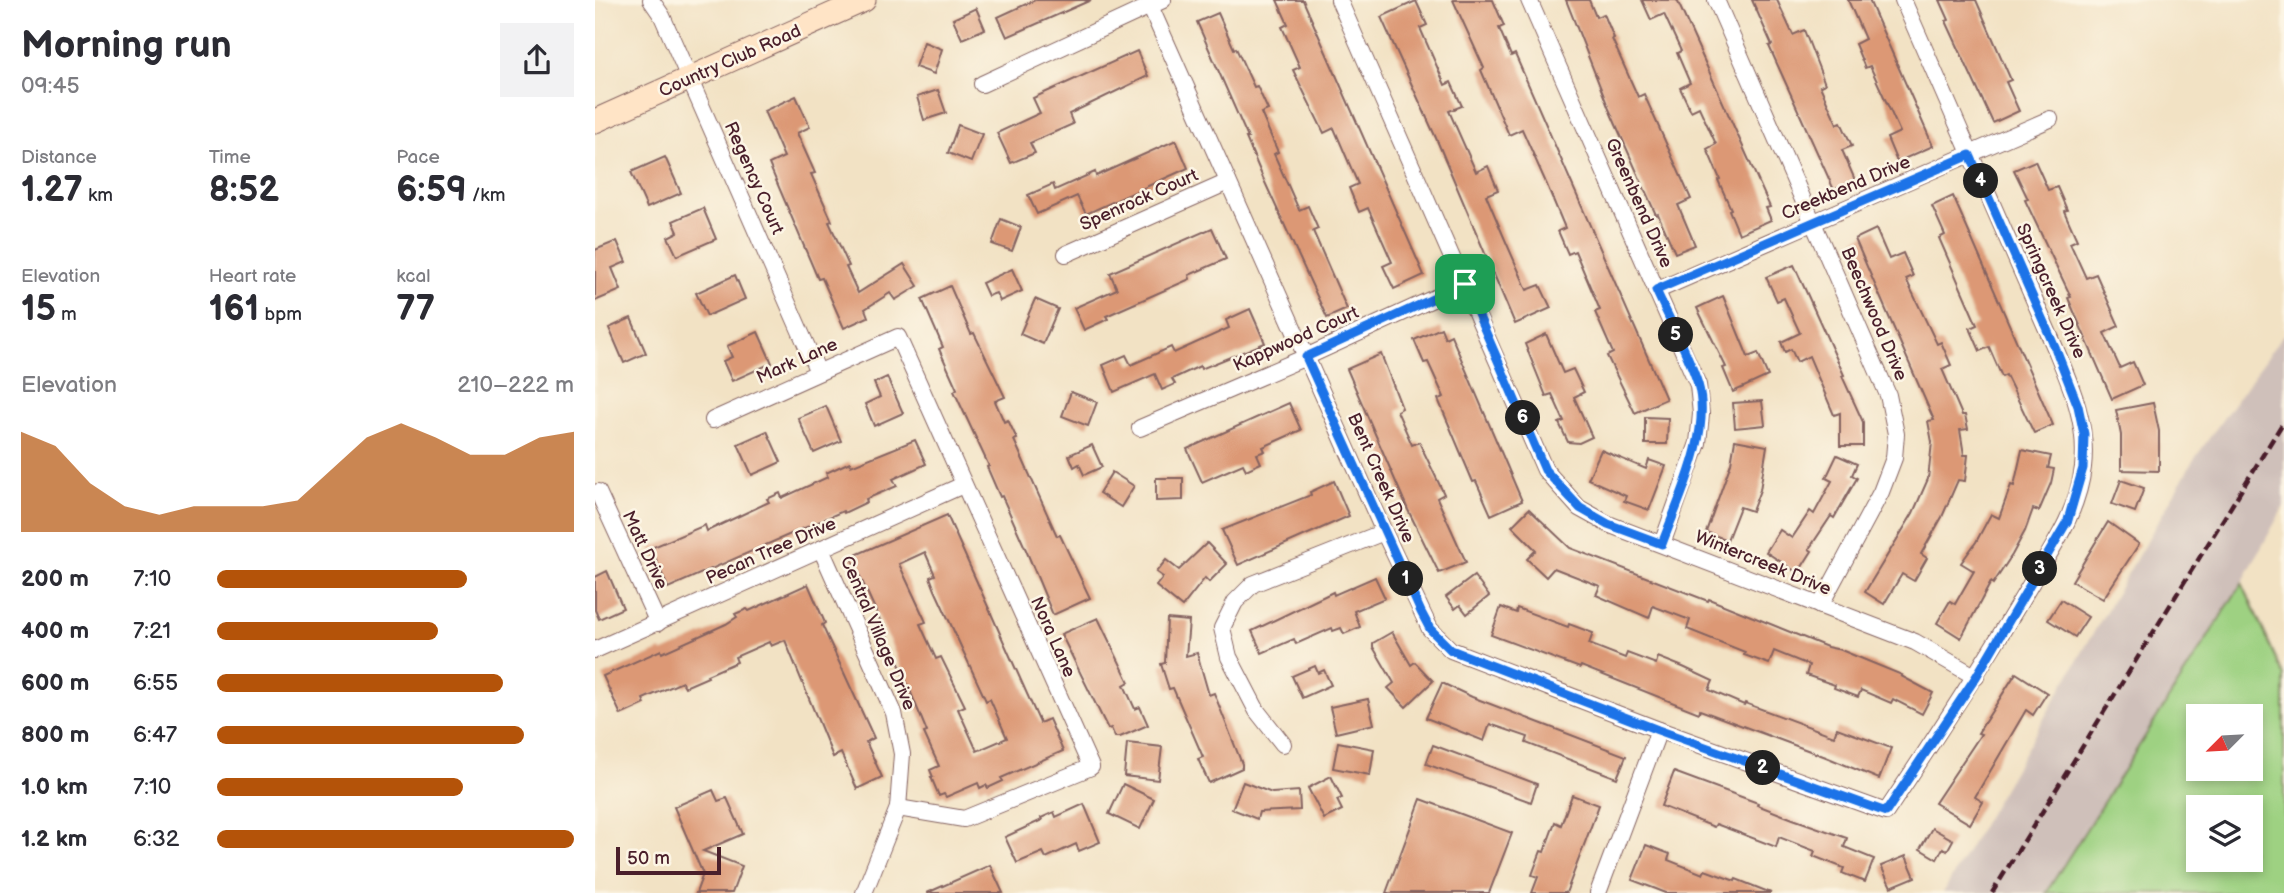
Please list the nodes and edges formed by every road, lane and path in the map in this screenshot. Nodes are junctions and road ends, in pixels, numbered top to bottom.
1 (651, 0) edge
2 (865, 0) edge
3 (1339, 0) edge
4 (1529, 0) edge
5 (1716, 0) edge
6 (1903, 0) edge
7 (1156, 3) edge
8 (690, 80) junction
9 (982, 83) dead end
10 (2050, 119) dead end
11 (595, 121) edge
12 (1970, 155) junction
13 (1229, 182) junction
14 (1814, 222) junction
15 (1066, 254) dead end
16 (1465, 284) junction
17 (1656, 290) junction
18 (898, 337) joint
19 (1306, 357) junction
20 (818, 372) junction
21 (713, 420) dead end
22 (1140, 428) dead end
23 (963, 485) junction
24 (598, 492) dead end
25 (1384, 532) junction
26 (1662, 544) junction
27 (821, 550) junction
28 (1820, 606) junction
29 (658, 623) junction
30 (595, 650) edge
31 (1976, 677) junction
32 (1658, 730) junction
33 (1283, 744) dead end
34 (898, 808) junction
35 (1886, 812) joint
36 (864, 893) edge
37 (1598, 893) edge

1 - 8 street, Regency Court
2 - 8 main road, Country Club Road
3 - 16 street, Wintercreek Drive
4 - 17 street, Greenbend Drive
5 - 14 street, Beechwood Drive
6 - 12 street, Springcreek Drive
7 - 9 street
7 - 13 street, Bent Creek Drive
8 - 11 main road, Country Club Road
8 - 20 street, Regency Court
10 - 12 street, Creekbend Drive
12 - 14 street, Creekbend Drive
12 - 31 street, Springcreek Drive
13 - 15 street, Spenrock Court
13 - 19 street, Bent Creek Drive
14 - 17 street, Creekbend Drive
14 - 28 street, Beechwood Drive
16 - 19 street, Kappwood Court
16 - 26 street, Wintercreek Drive
17 - 26 street, Greenbend Drive
18 - 20 street, Mark Lane
18 - 23 street, Nora Lane
19 - 22 street, Kappwood Court
19 - 25 street, Bent Creek Drive
20 - 21 street, Mark Lane
23 - 27 street, Pecan Tree Drive
23 - 34 street, Nora Lane
24 - 29 street, Matt Drive
25 - 32 street, Bent Creek Drive
25 - 33 street
26 - 28 street, Wintercreek Drive
27 - 29 street, Pecan Tree Drive
27 - 34 street, Central Village Drive
28 - 31 street, Wintercreek Drive
29 - 30 street, Pecan Tree Drive
31 - 35 street, Springcreek Drive
32 - 35 street, Bent Creek Drive
32 - 37 street
34 - 36 street, Central Village Drive

